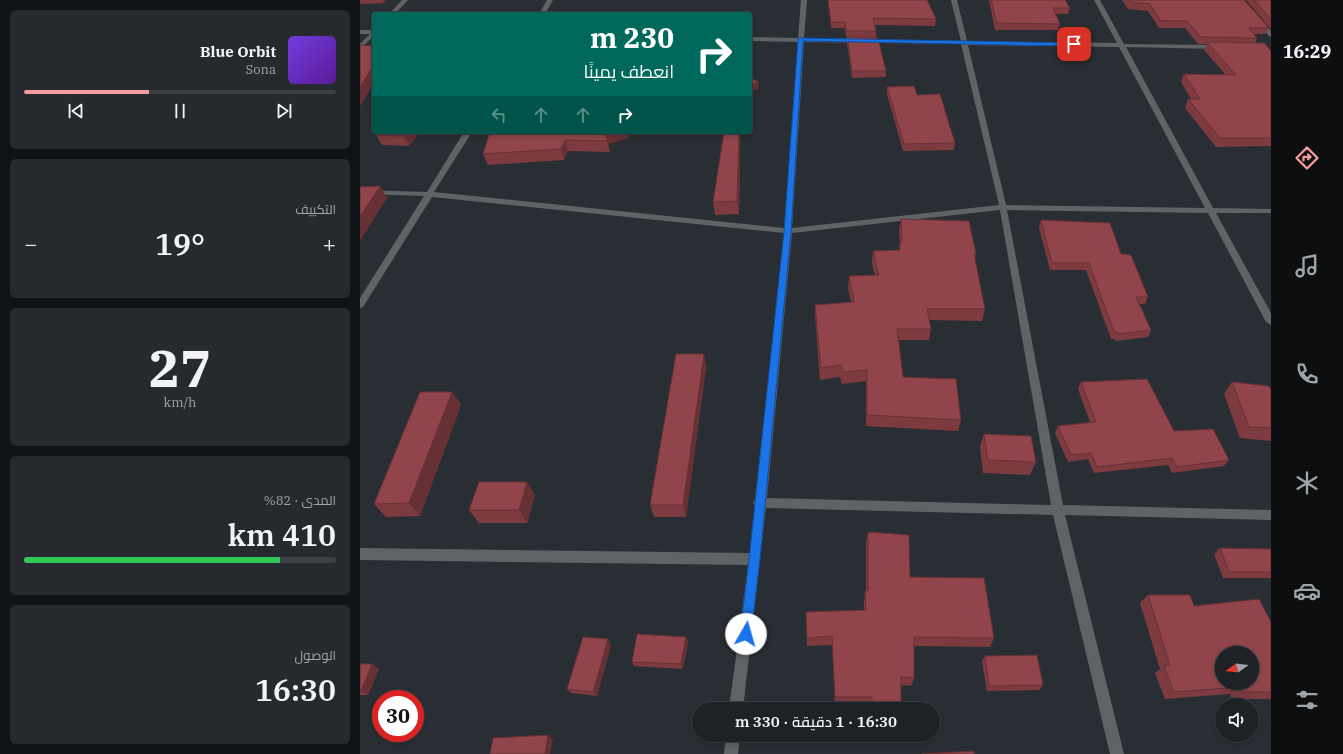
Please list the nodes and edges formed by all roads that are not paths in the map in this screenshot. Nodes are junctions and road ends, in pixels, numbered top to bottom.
1 (405, 0) edge
2 (550, 0) edge
3 (804, 0) edge
4 (954, 0) edge
5 (1097, 0) edge
6 (1241, 0) edge
7 (394, 12) edge
8 (543, 12) edge
9 (360, 32) edge
10 (372, 33) edge
11 (372, 35) edge
12 (1271, 35) edge
13 (752, 39) edge
14 (800, 39) junction
15 (964, 42) junction
16 (1121, 45) junction
17 (1224, 47) edge
18 (360, 48) edge
19 (467, 134) edge
20 (360, 192) edge
21 (430, 194) junction
22 (1003, 207) junction
23 (1210, 210) junction
24 (1271, 211) edge
25 (788, 232) junction
26 (360, 306) edge
27 (1271, 322) edge
28 (759, 503) junction
29 (1058, 511) junction
30 (1271, 515) edge
31 (360, 554) edge
32 (755, 559) junction
33 (737, 702) edge
34 (732, 742) edge
35 (730, 754) edge
36 (1117, 754) edge

1 - 7 street
2 - 8 street
3 - 14 street
4 - 15 street
5 - 16 street
6 - 12 street
9 - 10 street
11 - 18 street
13 - 14 street
14 - 15 street
14 - 25 street
15 - 16 street
15 - 22 street
16 - 17 street
16 - 23 street
19 - 21 street
20 - 21 street
21 - 25 street
21 - 26 street
22 - 23 street
22 - 25 street
22 - 29 street
23 - 24 street
23 - 27 street
25 - 28 street
28 - 29 street
28 - 32 street
29 - 30 street
29 - 36 street
31 - 32 street
32 - 33 street
34 - 35 street

